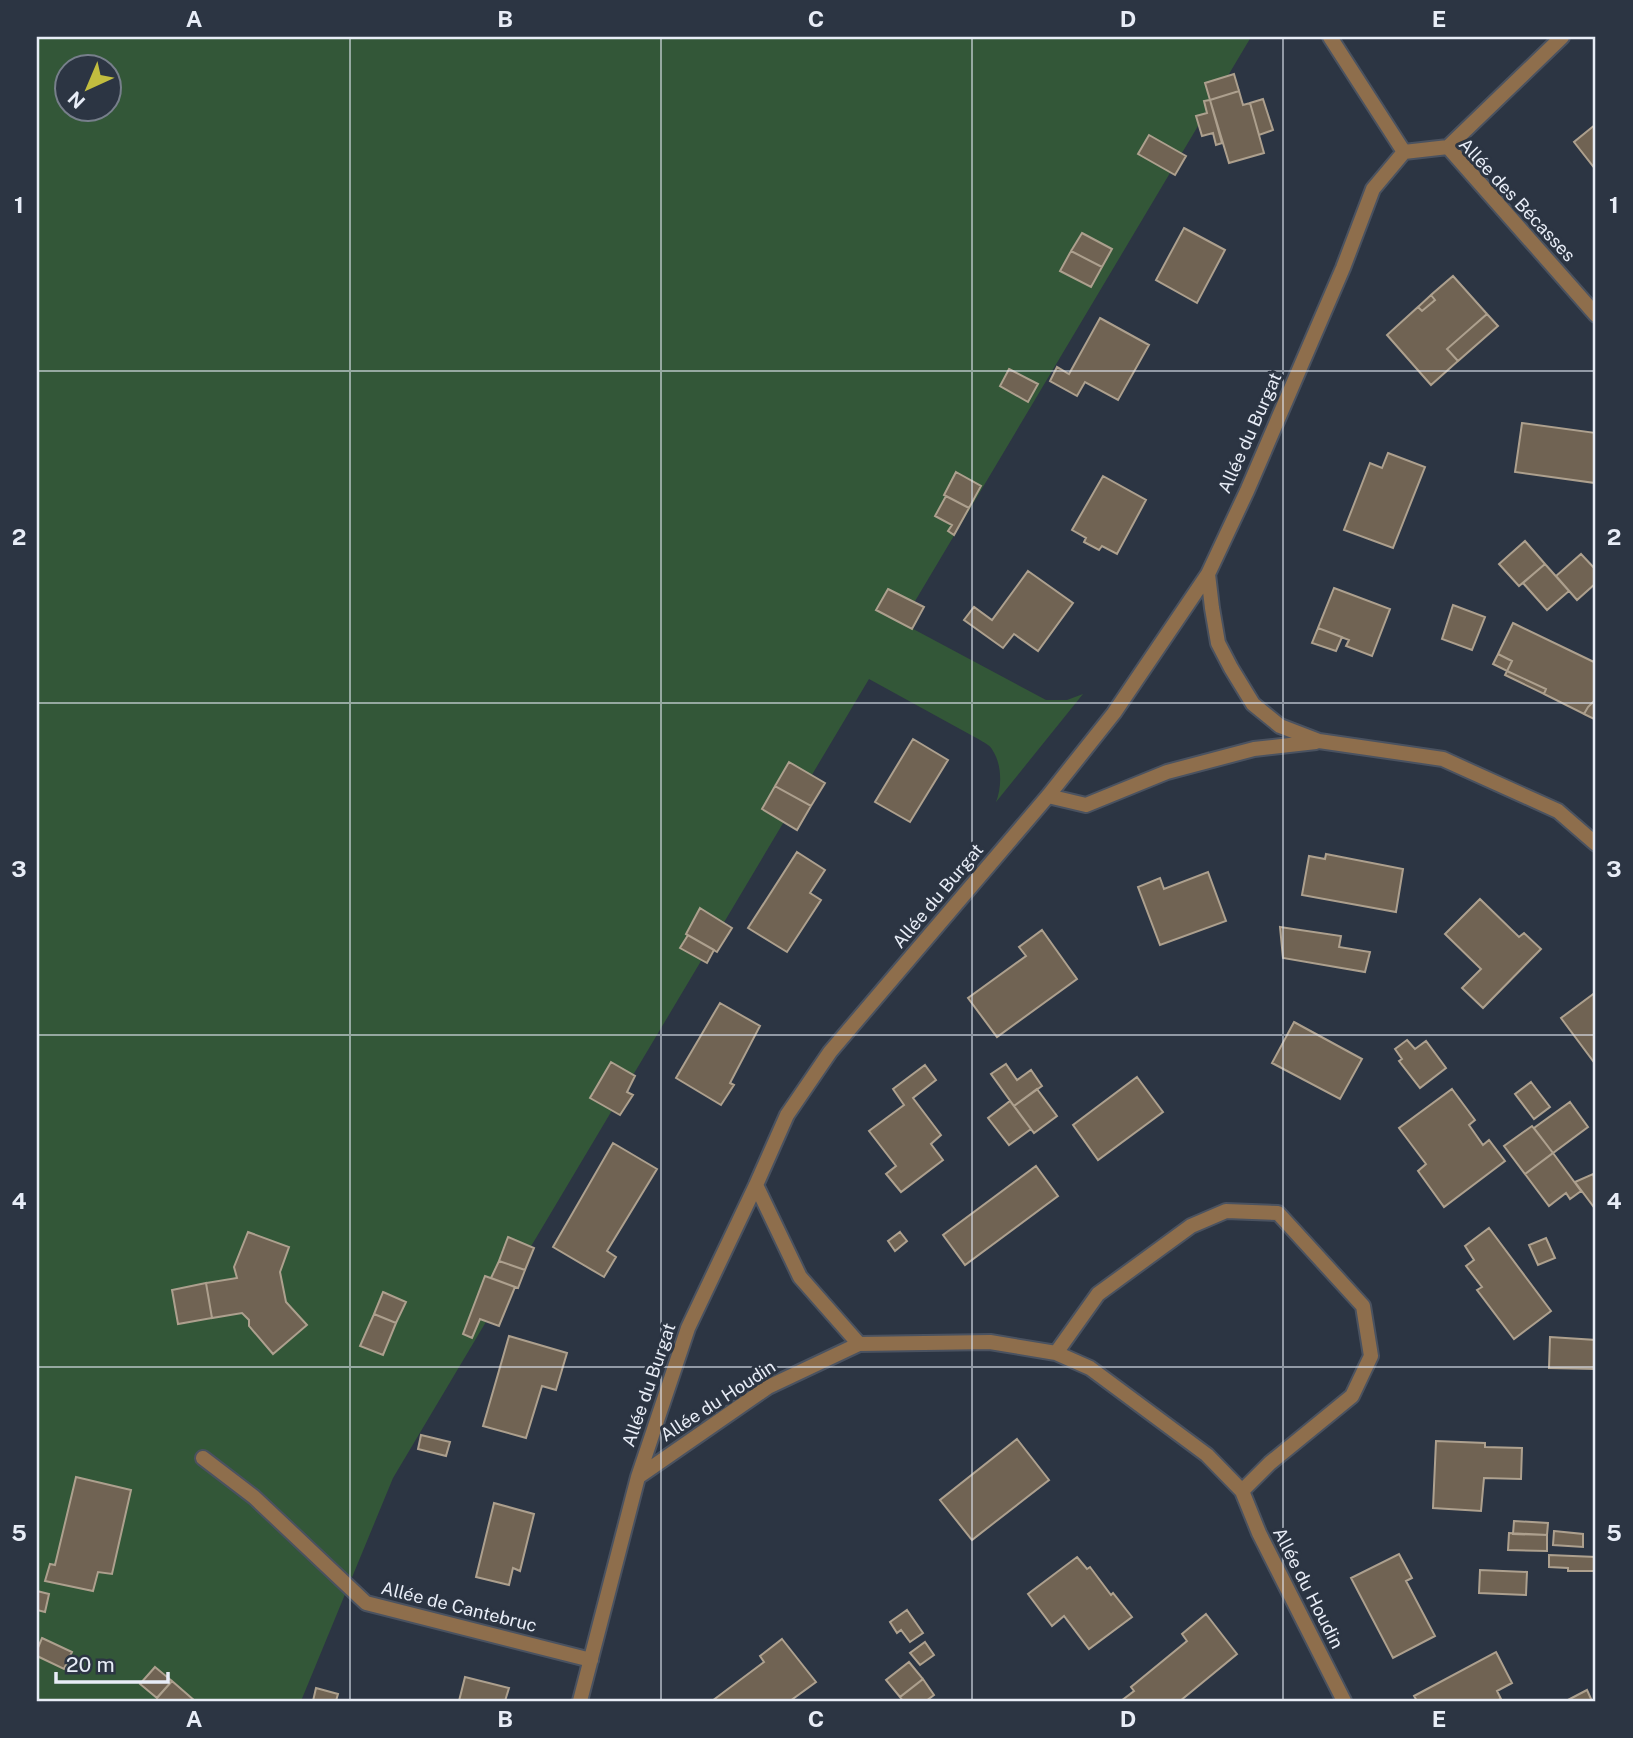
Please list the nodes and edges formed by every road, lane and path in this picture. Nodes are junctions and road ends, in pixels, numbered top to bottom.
1 (1330, 37) edge
2 (1562, 37) edge
3 (1448, 147) junction
4 (1404, 152) junction
5 (1596, 316) edge
6 (1208, 574) junction
7 (1319, 741) junction
8 (1048, 796) junction
9 (1596, 844) edge
10 (756, 1185) junction
11 (859, 1344) junction
12 (1056, 1353) junction
13 (203, 1458) dead end
14 (638, 1477) junction
15 (1242, 1491) junction
16 (591, 1660) junction
17 (580, 1701) edge
18 (1344, 1701) edge

1 - 4 street
2 - 3 street
3 - 4 street, Allée des Bécasses
3 - 5 street, Allée des Bécasses
4 - 6 street, Allée du Burgat
6 - 7 street
6 - 8 street, Allée du Burgat
7 - 8 street
7 - 9 street
8 - 10 street, Allée du Burgat
10 - 11 street
10 - 14 street, Allée du Burgat
11 - 12 street, Allée du Houdin
11 - 14 street, Allée du Houdin
12 - 15 street, Allée du Houdin
12 - 15 street
13 - 16 street, Allée de Cantebruc
14 - 16 street, Allée du Burgat
15 - 18 street, Allée du Houdin
16 - 17 street, Allée du Burgat

